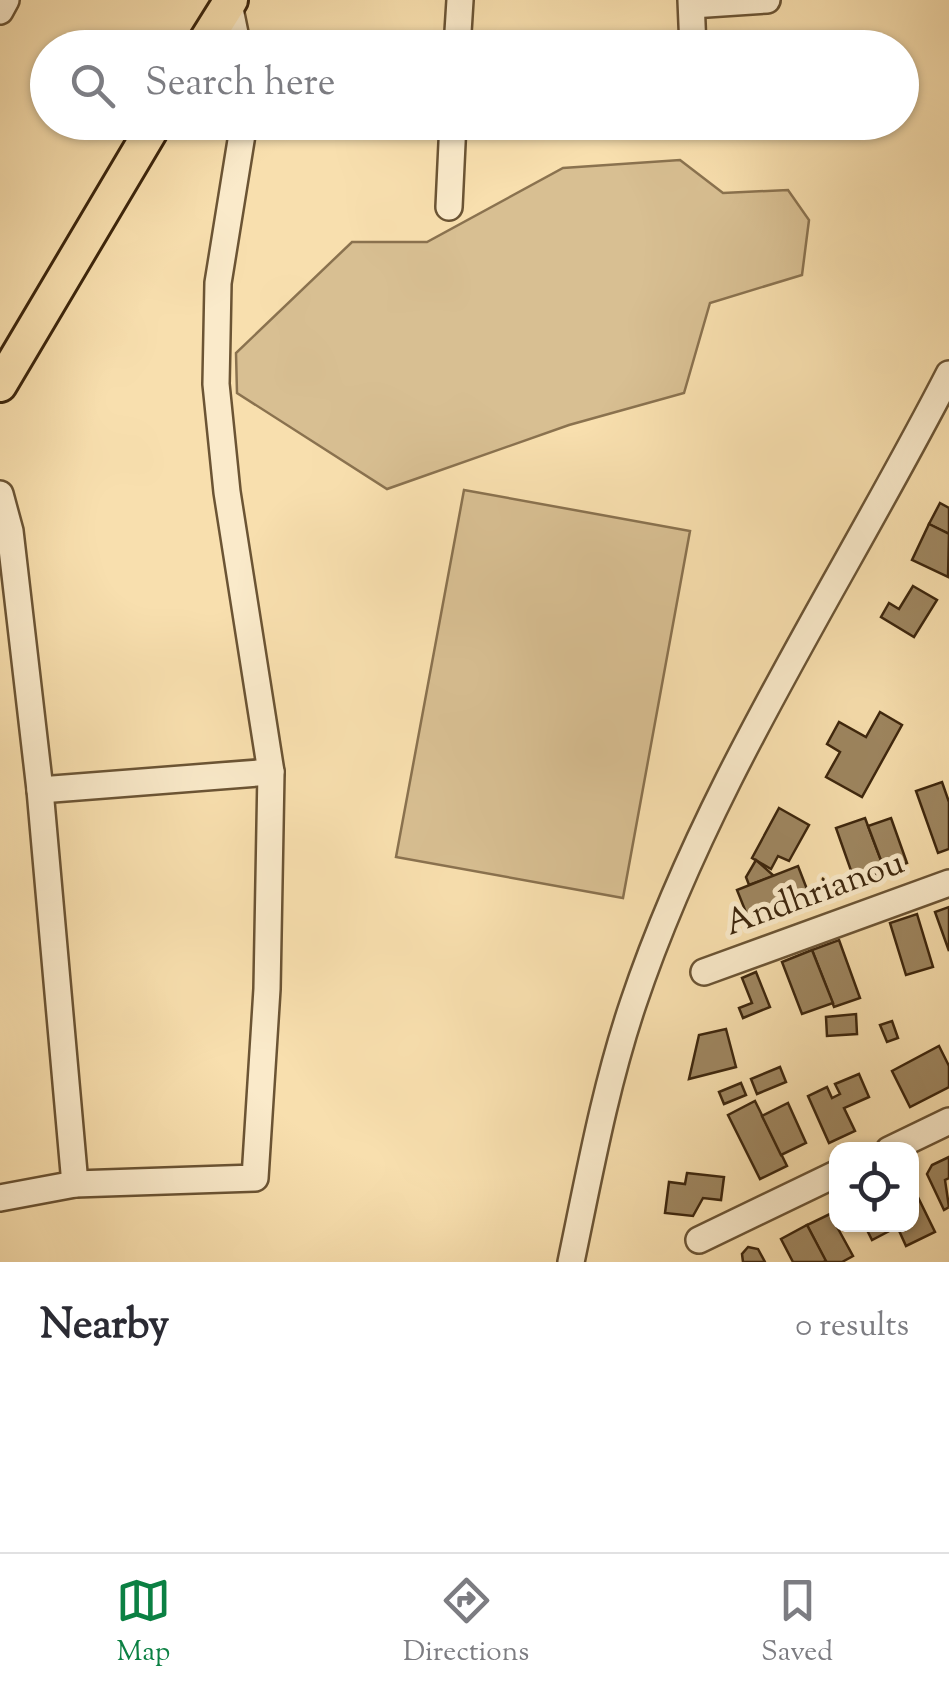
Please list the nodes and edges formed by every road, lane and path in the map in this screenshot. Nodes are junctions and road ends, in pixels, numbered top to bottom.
1 (6, 0) edge
2 (460, 0) edge
3 (767, 0) edge
4 (230, 2) edge
5 (692, 3) edge
6 (0, 11) edge
7 (212, 30) edge
8 (235, 30) edge
9 (458, 30) edge
10 (693, 30) edge
11 (145, 140) edge
12 (241, 140) edge
13 (453, 140) edge
14 (449, 207) dead end
15 (949, 374) edge
16 (0, 385) edge
17 (0, 494) edge
18 (271, 772) junction
19 (40, 790) junction
20 (949, 883) edge
21 (704, 972) dead end
22 (949, 1121) edge
23 (906, 1142) edge
24 (829, 1177) edge
25 (75, 1184) junction
26 (0, 1198) edge
27 (699, 1240) dead end
28 (572, 1262) edge

1 - 6 street
2 - 9 street
3 - 5 street
4 - 7 main road
4 - 8 street
5 - 10 street
11 - 16 main road
12 - 18 street
13 - 14 street
15 - 28 street
17 - 19 street
18 - 19 street
18 - 25 street
19 - 25 street
20 - 21 street, Andhrianou
22 - 23 street
24 - 27 street
25 - 26 street

